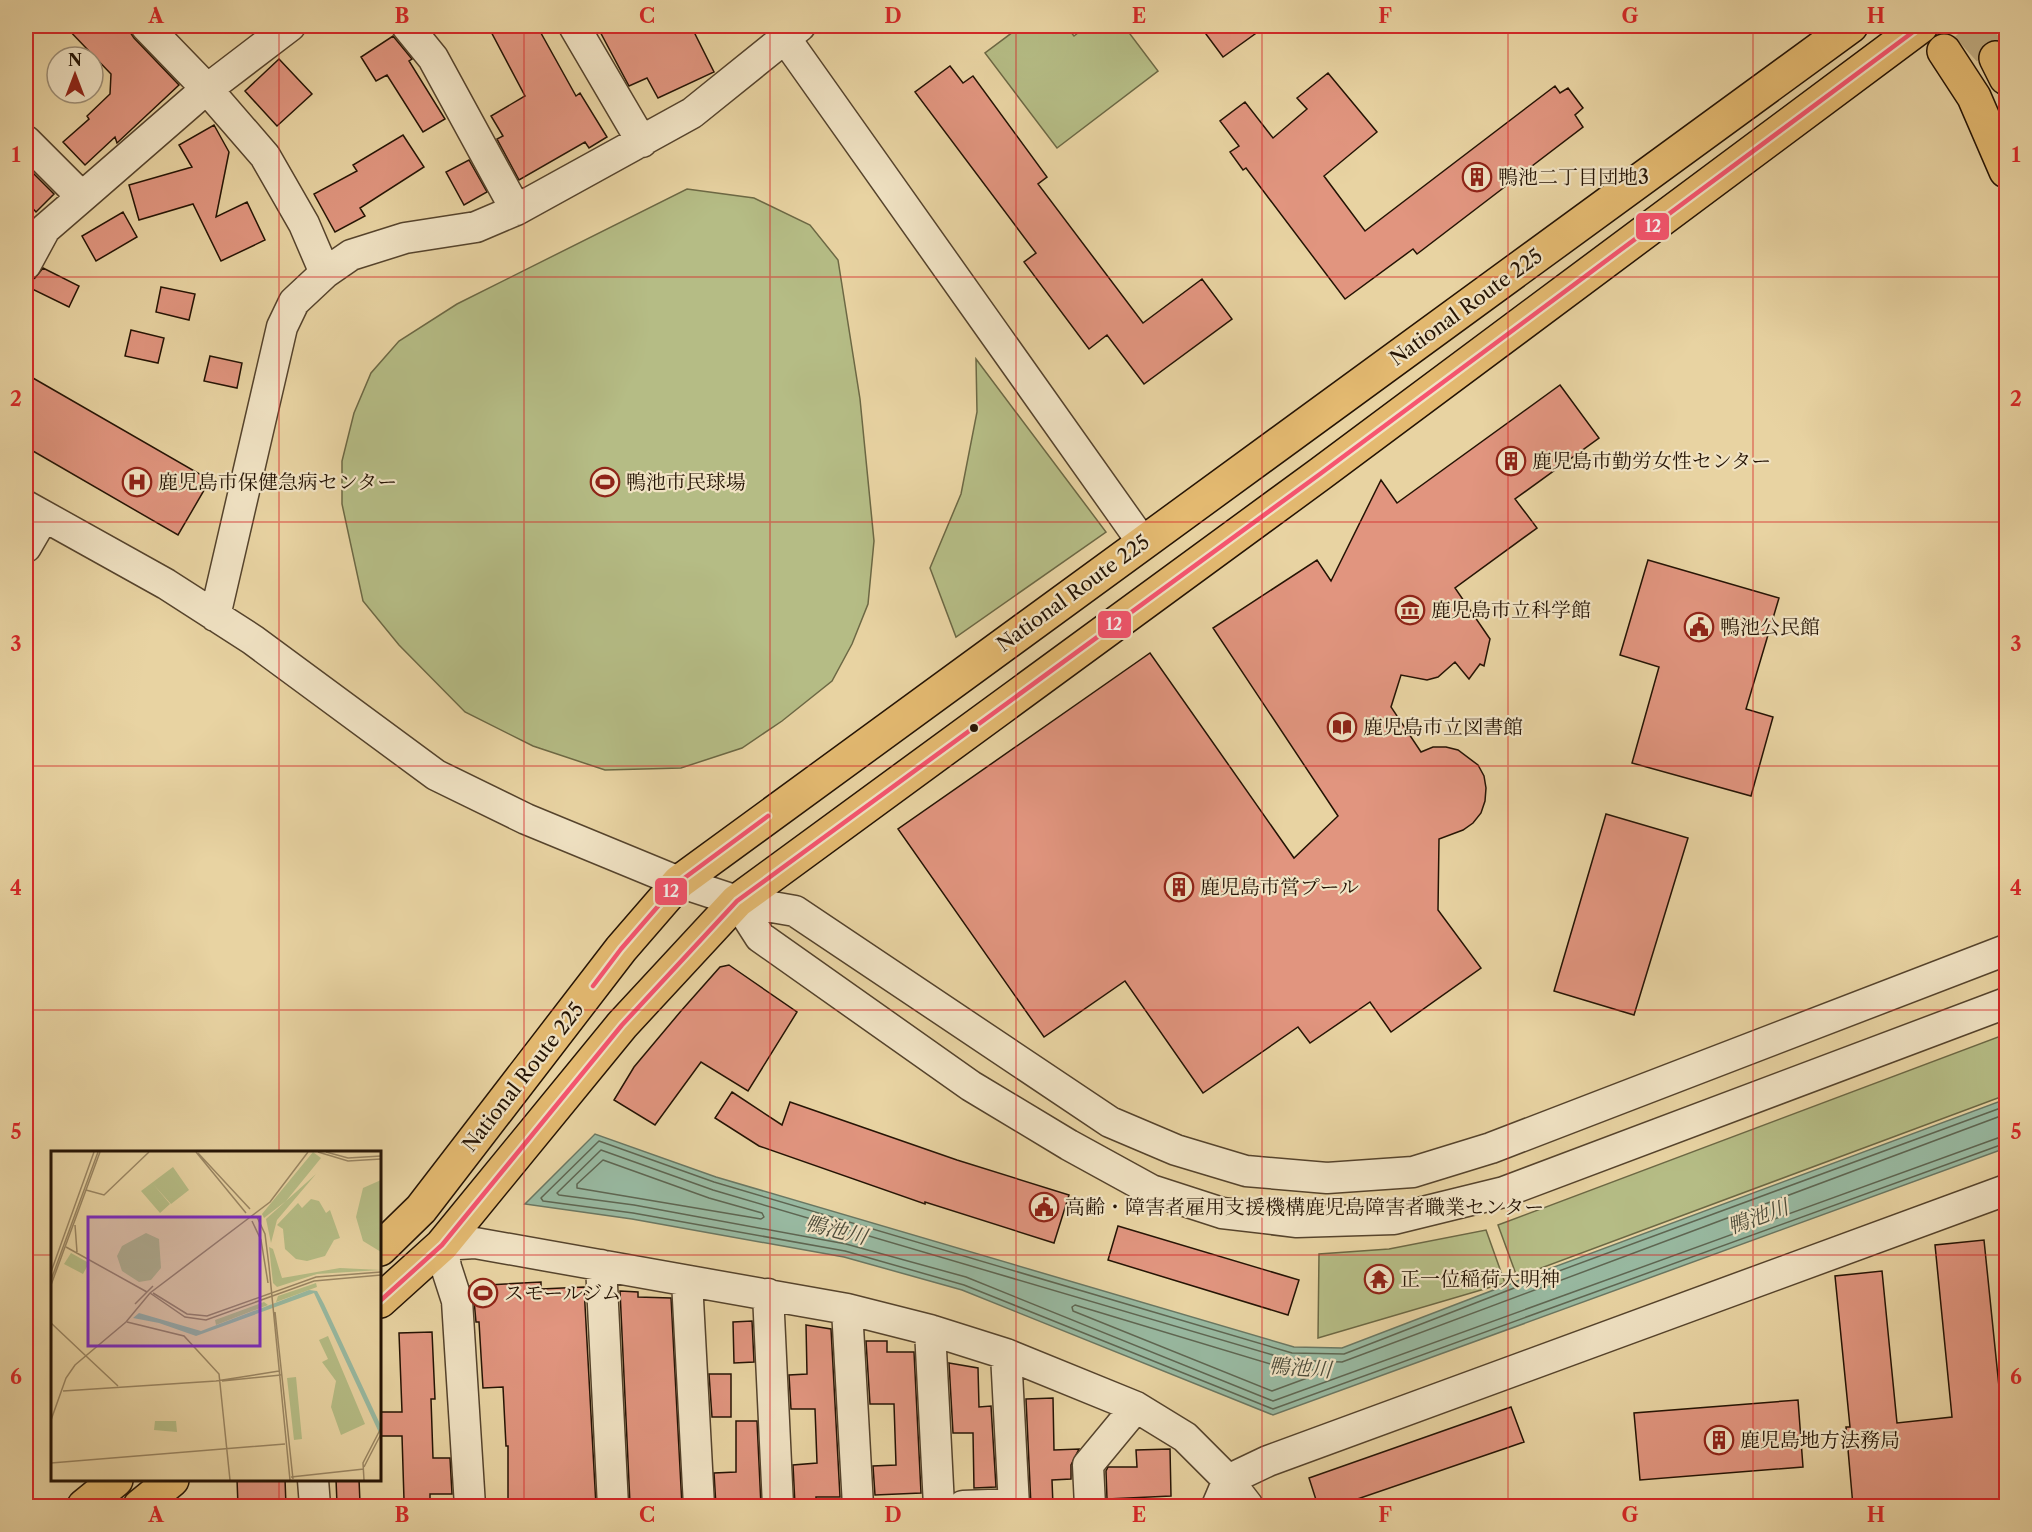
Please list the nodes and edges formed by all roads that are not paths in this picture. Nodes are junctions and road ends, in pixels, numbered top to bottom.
1 (146, 26) edge
2 (290, 26) edge
3 (407, 26) edge
4 (574, 26) edge
5 (1851, 26) edge
6 (1909, 31) edge
7 (792, 32) edge
8 (1947, 38) edge
9 (207, 89) junction
10 (26, 141) edge
11 (642, 142) junction
12 (2007, 171) edge
13 (82, 197) junction
14 (516, 210) junction
15 (26, 264) edge
16 (325, 273) junction
17 (35, 511) edge
18 (1143, 543) junction
19 (26, 547) edge
20 (215, 616) junction
21 (680, 882) junction
22 (737, 901) junction
23 (2007, 950) edge
24 (2007, 1003) edge
25 (2007, 1190) edge
26 (442, 1245) junction
27 (381, 1248) edge
28 (601, 1265) junction
29 (687, 1281) junction
30 (768, 1294) junction
31 (381, 1300) edge
32 (847, 1309) junction
33 (930, 1330) junction
34 (1006, 1354) junction
35 (1136, 1407) junction
36 (114, 1481) edge
37 (313, 1481) edge
38 (1222, 1493) edge
39 (1014, 1505) edge
40 (84, 1506) edge
41 (315, 1506) edge
42 (470, 1506) edge
43 (613, 1506) edge
44 (699, 1506) edge
45 (778, 1506) edge
46 (858, 1506) edge
47 (939, 1506) edge
48 (963, 1506) edge
49 (1090, 1506) edge
50 (1248, 1506) edge

1 - 9 street
2 - 9 street
3 - 14 street
4 - 11 street
5 - 18 main road, National Route 225
6 - 8 main road
6 - 22 main road
7 - 11 street
7 - 18 street
8 - 12 main road
9 - 13 street
9 - 16 street
10 - 13 street
11 - 14 street
13 - 15 street
14 - 16 street
16 - 20 street
17 - 19 street
17 - 20 street
18 - 21 main road, National Route 225
20 - 21 street
21 - 22 street
21 - 27 main road, National Route 225
22 - 23 street
22 - 24 street
22 - 26 main road
25 - 38 street
26 - 28 street
26 - 31 main road
26 - 42 street
28 - 29 street
28 - 43 street
29 - 30 street
29 - 44 street
30 - 32 street
30 - 45 street
32 - 33 street
32 - 46 street
33 - 34 street
33 - 47 street
34 - 35 street
34 - 39 street
35 - 38 street
35 - 49 street
36 - 40 main road
37 - 41 street
38 - 50 street
39 - 48 street

